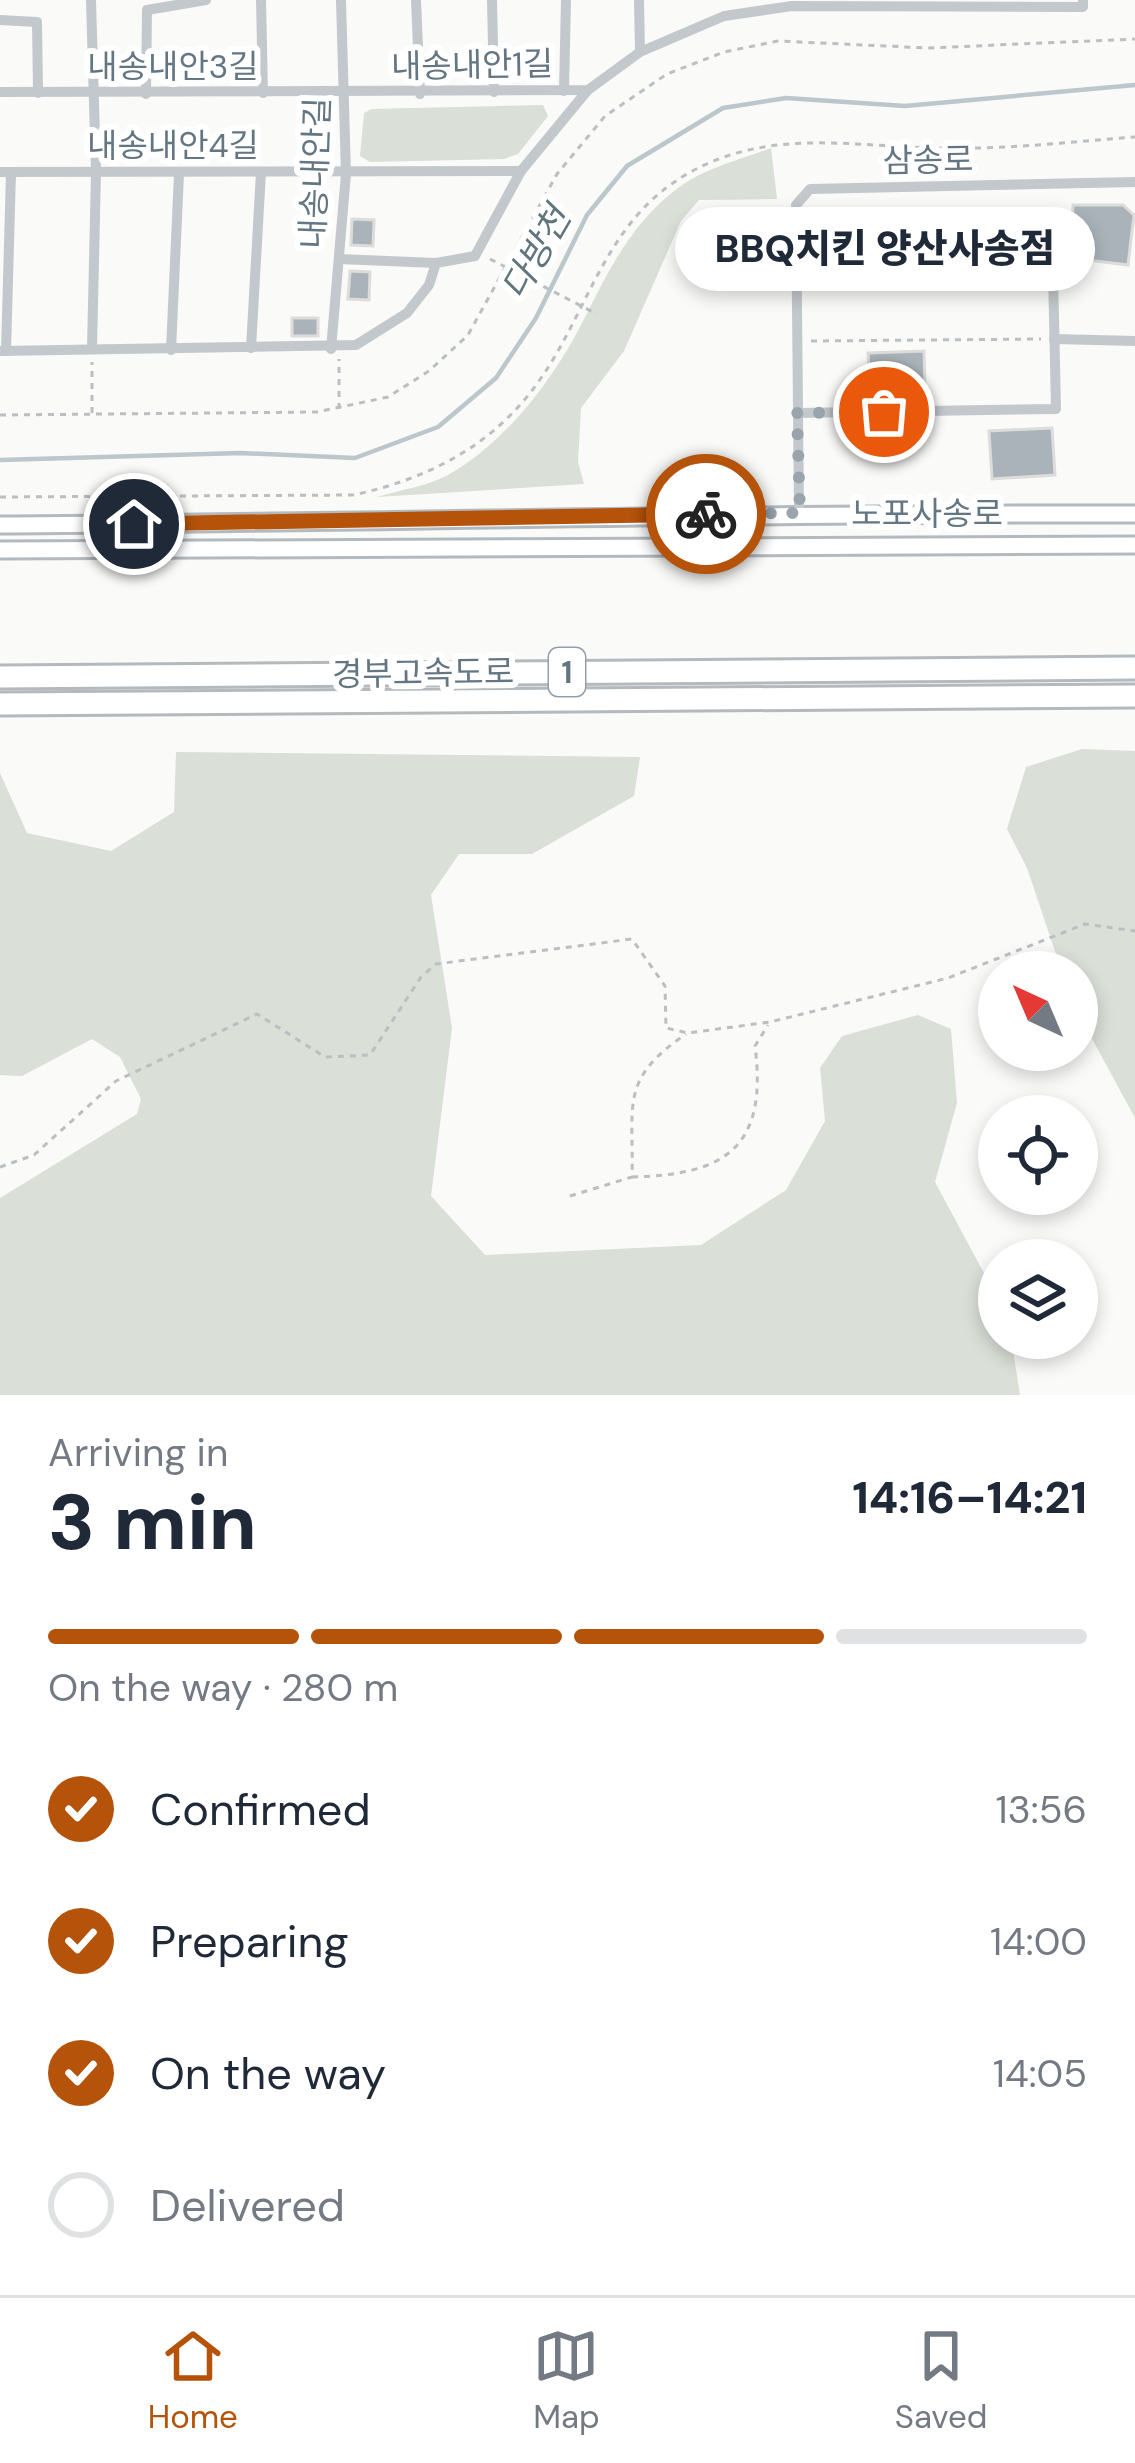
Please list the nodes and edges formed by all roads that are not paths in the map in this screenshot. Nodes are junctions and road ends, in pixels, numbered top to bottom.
1 (91, 0) edge
2 (206, 0) edge
3 (261, 0) edge
4 (341, 0) edge
5 (416, 0) edge
6 (492, 0) edge
7 (566, 0) edge
8 (639, 0) edge
9 (791, 3) edge
10 (1083, 3) edge
11 (0, 20) edge
12 (640, 52) junction
13 (588, 90) junction
14 (564, 91) junction
15 (0, 92) edge
16 (494, 92) junction
17 (38, 93) junction
18 (263, 93) junction
19 (346, 93) junction
20 (92, 94) junction
21 (146, 94) junction
22 (420, 94) junction
23 (521, 170) junction
24 (96, 172) junction
25 (261, 172) junction
26 (6, 173) edge
27 (179, 174) junction
28 (346, 174) junction
29 (1135, 182) edge
30 (339, 259) junction
31 (436, 263) junction
32 (797, 272) junction
33 (1054, 339) junction
34 (1135, 341) edge
35 (251, 348) junction
36 (335, 348) junction
37 (92, 350) junction
38 (171, 350) junction
39 (3, 351) edge
40 (797, 413) junction
41 (800, 513) junction
42 (1135, 514) edge
43 (0, 525) edge
44 (1135, 545) edge
45 (0, 550) edge
46 (1135, 668) edge
47 (0, 677) edge
48 (1135, 695) edge
49 (0, 704) edge

1 - 20 street
2 - 21 street
3 - 18 street
4 - 19 street, 내송내안길
5 - 22 street
6 - 16 street
7 - 14 street
8 - 12 street
9 - 10 street, 내송내안1길
9 - 12 street, 내송내안1길
11 - 17 street
12 - 13 street, 내송내안1길
13 - 14 street, 내송내안1길
13 - 23 street
14 - 16 street, 내송내안1길
15 - 17 street, 내송내안3길
16 - 22 street, 내송내안1길
17 - 20 street, 내송내안3길
18 - 19 street, 내송내안3길
18 - 21 street, 내송내안3길
19 - 22 street, 내송내안1길
19 - 28 street, 내송내안길
20 - 21 street, 내송내안3길
20 - 24 street
23 - 28 street, 내송내안4길
23 - 31 street
24 - 26 street, 내송내안4길
24 - 27 street, 내송내안4길
24 - 37 street
25 - 27 street, 내송내안4길
25 - 28 street, 내송내안4길
25 - 35 street
26 - 39 street
27 - 38 street
28 - 30 street, 내송내안길
29 - 32 street, 삼송로
30 - 31 street
30 - 36 street, 내송내안길
31 - 36 street
32 - 33 street
32 - 40 street, 삼송로
33 - 34 street
33 - 40 street
35 - 36 street
35 - 38 street
37 - 38 street
37 - 39 street
40 - 41 street, 삼송로
41 - 42 main road, 노포사송로
41 - 43 main road, 노포사송로
44 - 45 main road, 노포사송로
46 - 47 highway, 경부고속도로 / 1
48 - 49 highway, 경부고속도로 / 1

